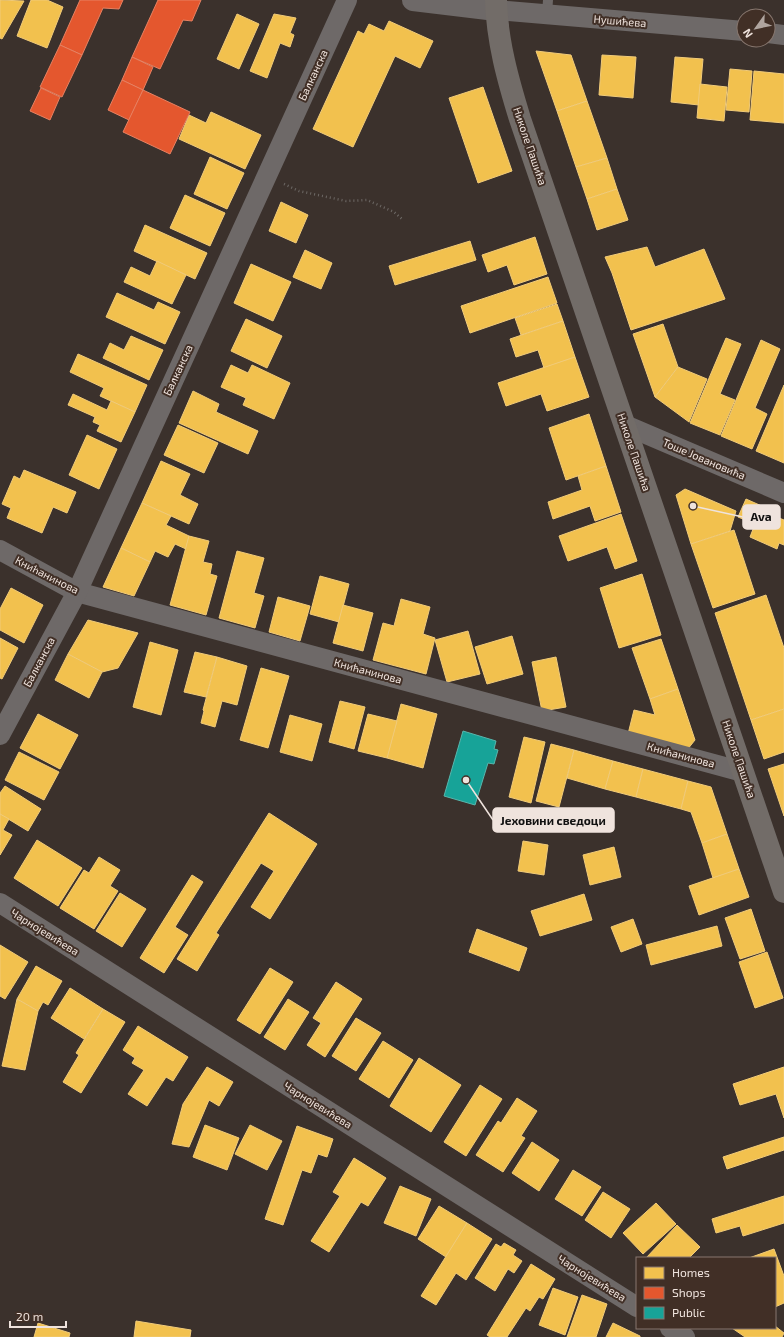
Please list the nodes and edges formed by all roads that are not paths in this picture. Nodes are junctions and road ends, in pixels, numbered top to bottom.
1 (347, 0) edge
2 (413, 0) edge
3 (496, 5) edge
4 (547, 7) edge
5 (736, 30) edge
6 (625, 425) junction
7 (784, 493) edge
8 (0, 550) edge
9 (77, 592) junction
10 (0, 735) edge
11 (743, 772) junction
12 (784, 892) edge
13 (0, 903) edge
14 (636, 1306) edge
15 (672, 1329) edge
16 (685, 1337) edge

1 - 9 street, Балканска
2 - 3 street
3 - 4 street, Нушићева
3 - 6 main road, Николе Пашића
4 - 5 street, Нушићева
6 - 7 street, Тоше Јовановића
6 - 11 main road, Николе Пашића
8 - 9 street, Книћанинова
9 - 10 street, Балканска
9 - 11 street, Книћанинова
11 - 12 main road, Николе Пашића
13 - 14 street, Чарнојевићева
15 - 16 street

